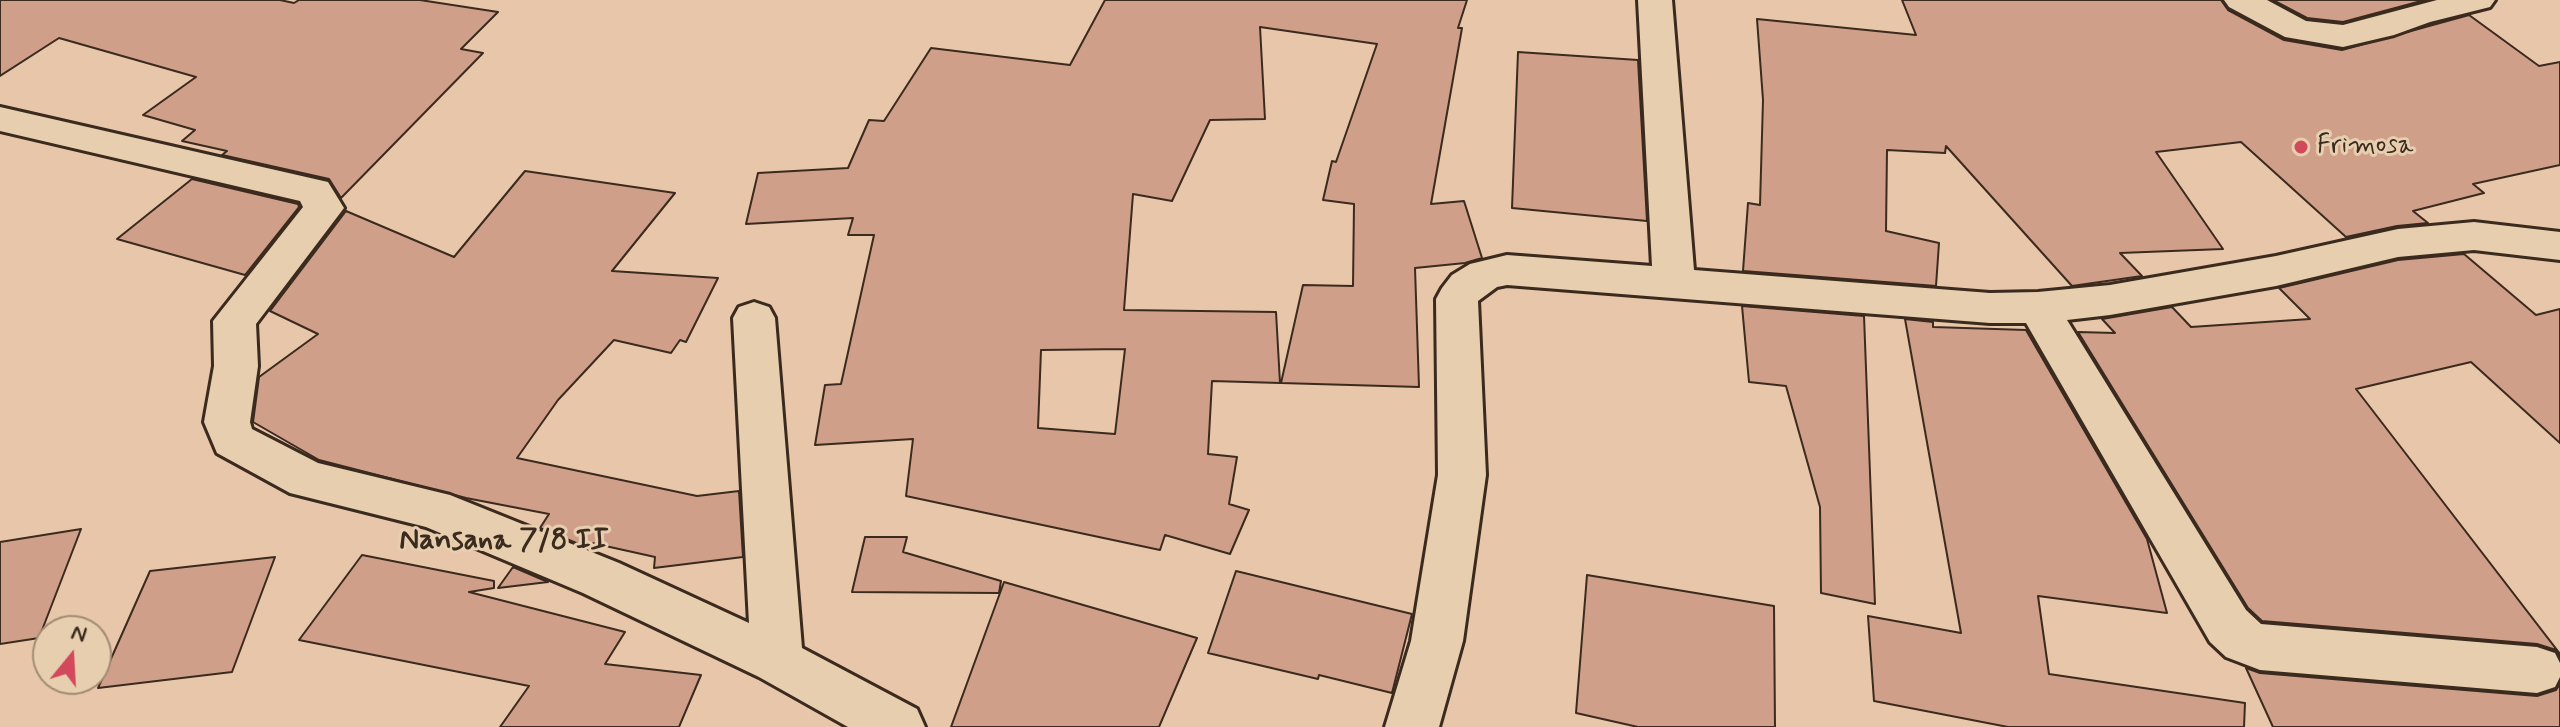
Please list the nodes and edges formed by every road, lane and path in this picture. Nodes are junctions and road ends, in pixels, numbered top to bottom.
1 (1655, 0) edge
2 (2241, 0) edge
3 (2478, 0) edge
4 (0, 119) edge
5 (2560, 246) edge
6 (1674, 283) junction
7 (2038, 307) junction
8 (754, 318) dead end
9 (777, 661) junction
10 (2537, 670) dead end
11 (898, 727) edge
12 (1412, 727) edge

1 - 6 street
2 - 3 street
4 - 9 street
5 - 7 street
6 - 7 street
6 - 12 street
7 - 10 street
8 - 9 street
9 - 11 street

